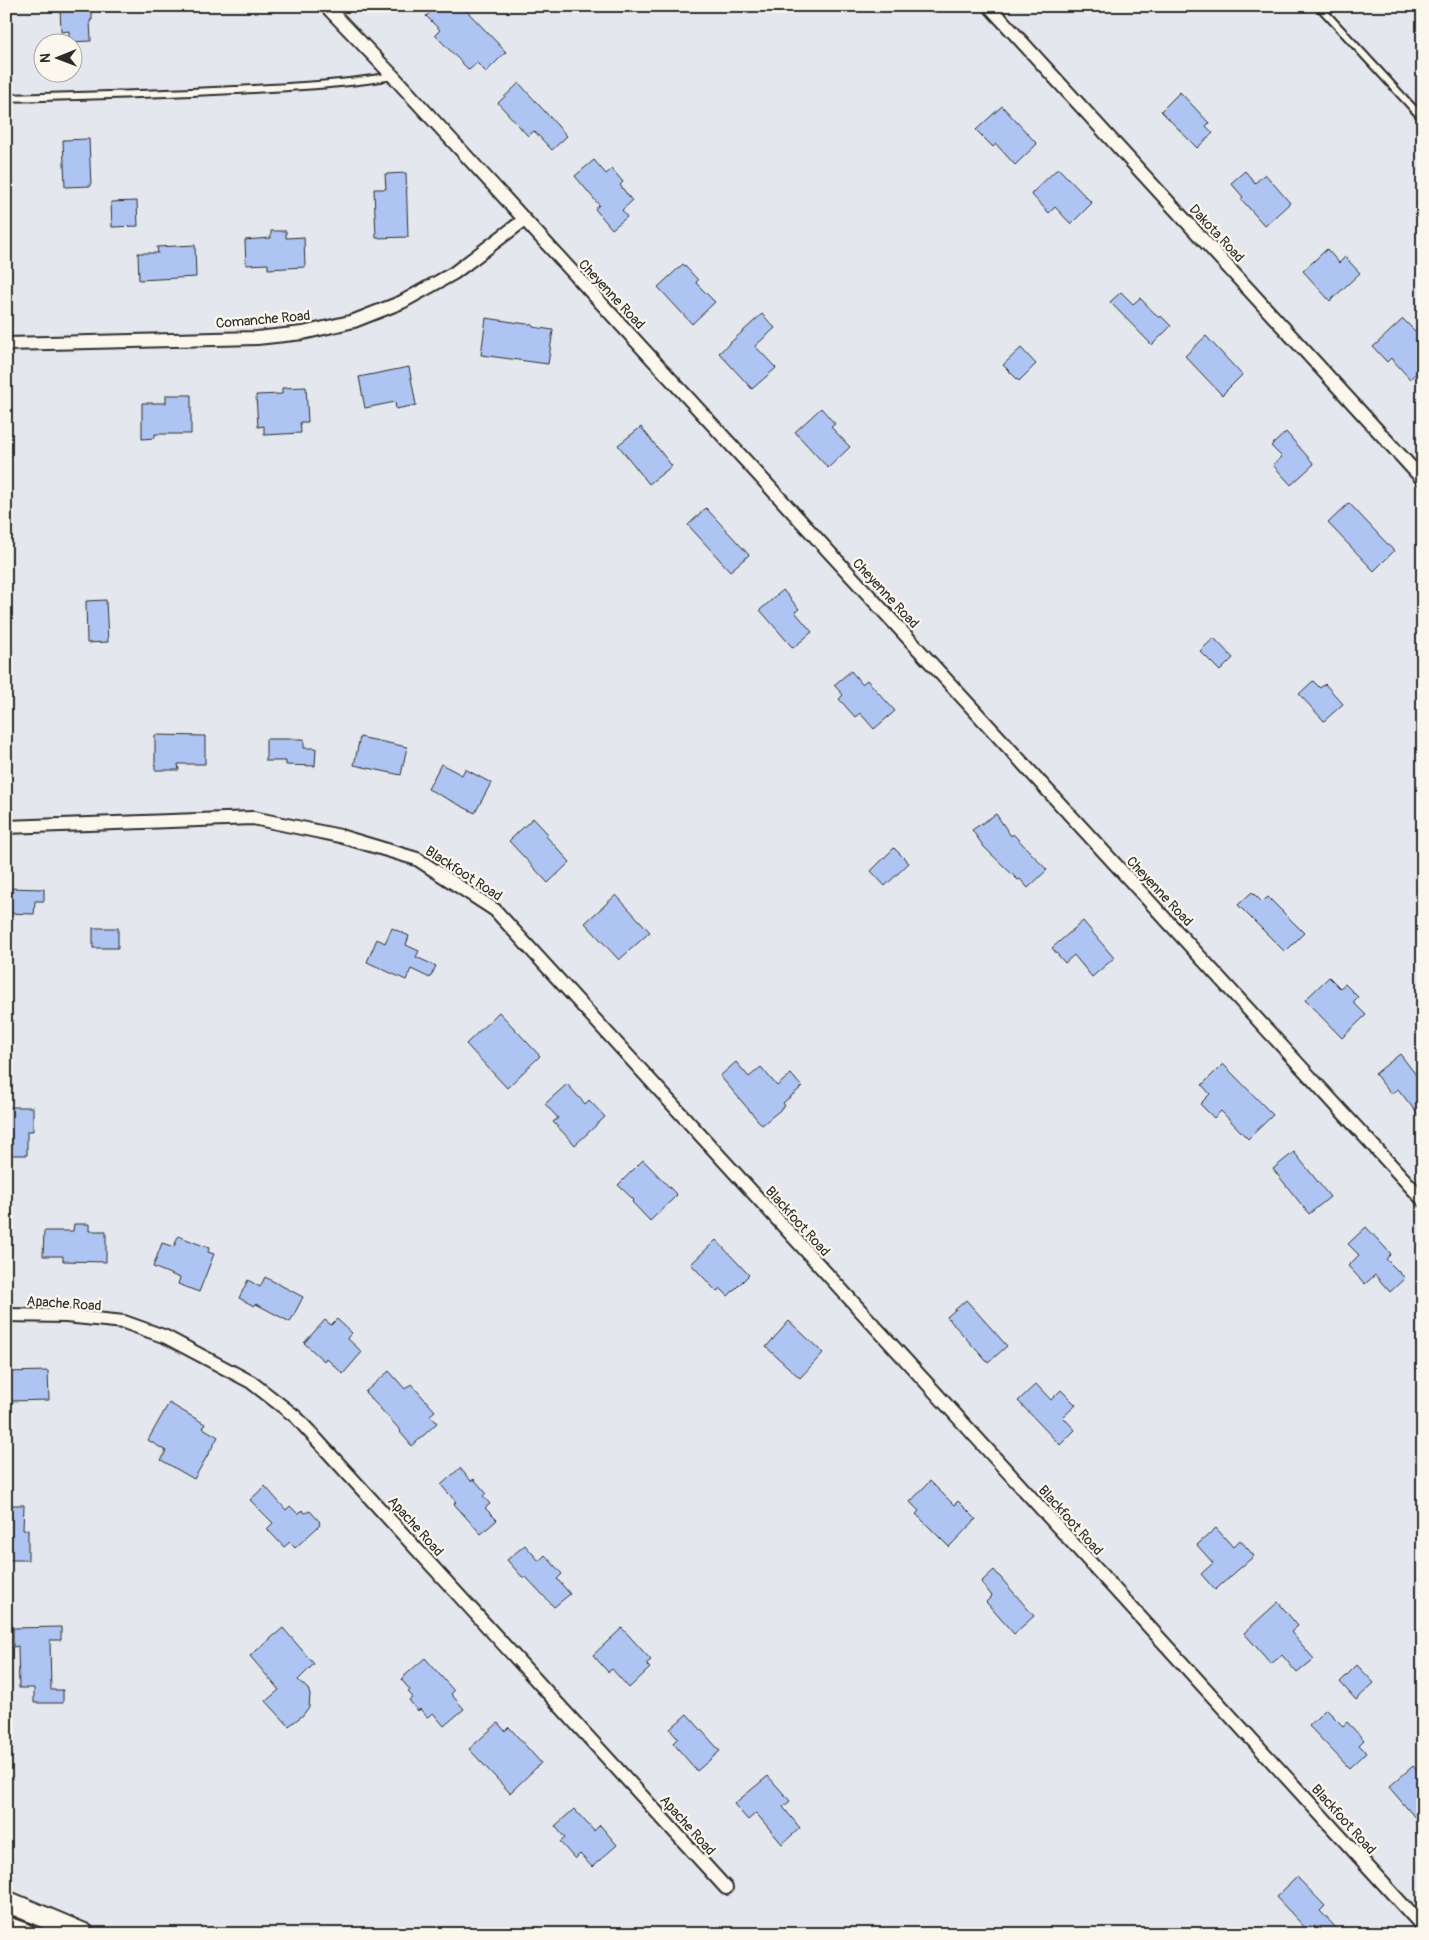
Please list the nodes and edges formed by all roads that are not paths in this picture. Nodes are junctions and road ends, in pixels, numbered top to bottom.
1 (326, 6) edge
2 (989, 6) edge
3 (1319, 6) edge
4 (393, 76) junction
5 (6, 98) edge
6 (1423, 119) edge
7 (524, 220) junction
8 (6, 344) edge
9 (1423, 480) edge
10 (6, 827) edge
11 (1423, 1200) edge
12 (6, 1315) edge
13 (726, 1888) dead end
14 (6, 1901) edge
15 (6, 1926) edge
16 (1423, 1927) edge
17 (25, 1934) edge
18 (84, 1934) edge

1 - 4 street, Cheyenne Road
2 - 9 street, Dakota Road
3 - 6 lane
4 - 5 lane
4 - 7 street, Cheyenne Road
7 - 8 street, Comanche Road
7 - 11 street, Cheyenne Road
10 - 16 street, Blackfoot Road
12 - 13 street, Apache Road
14 - 18 main road
15 - 17 main road

